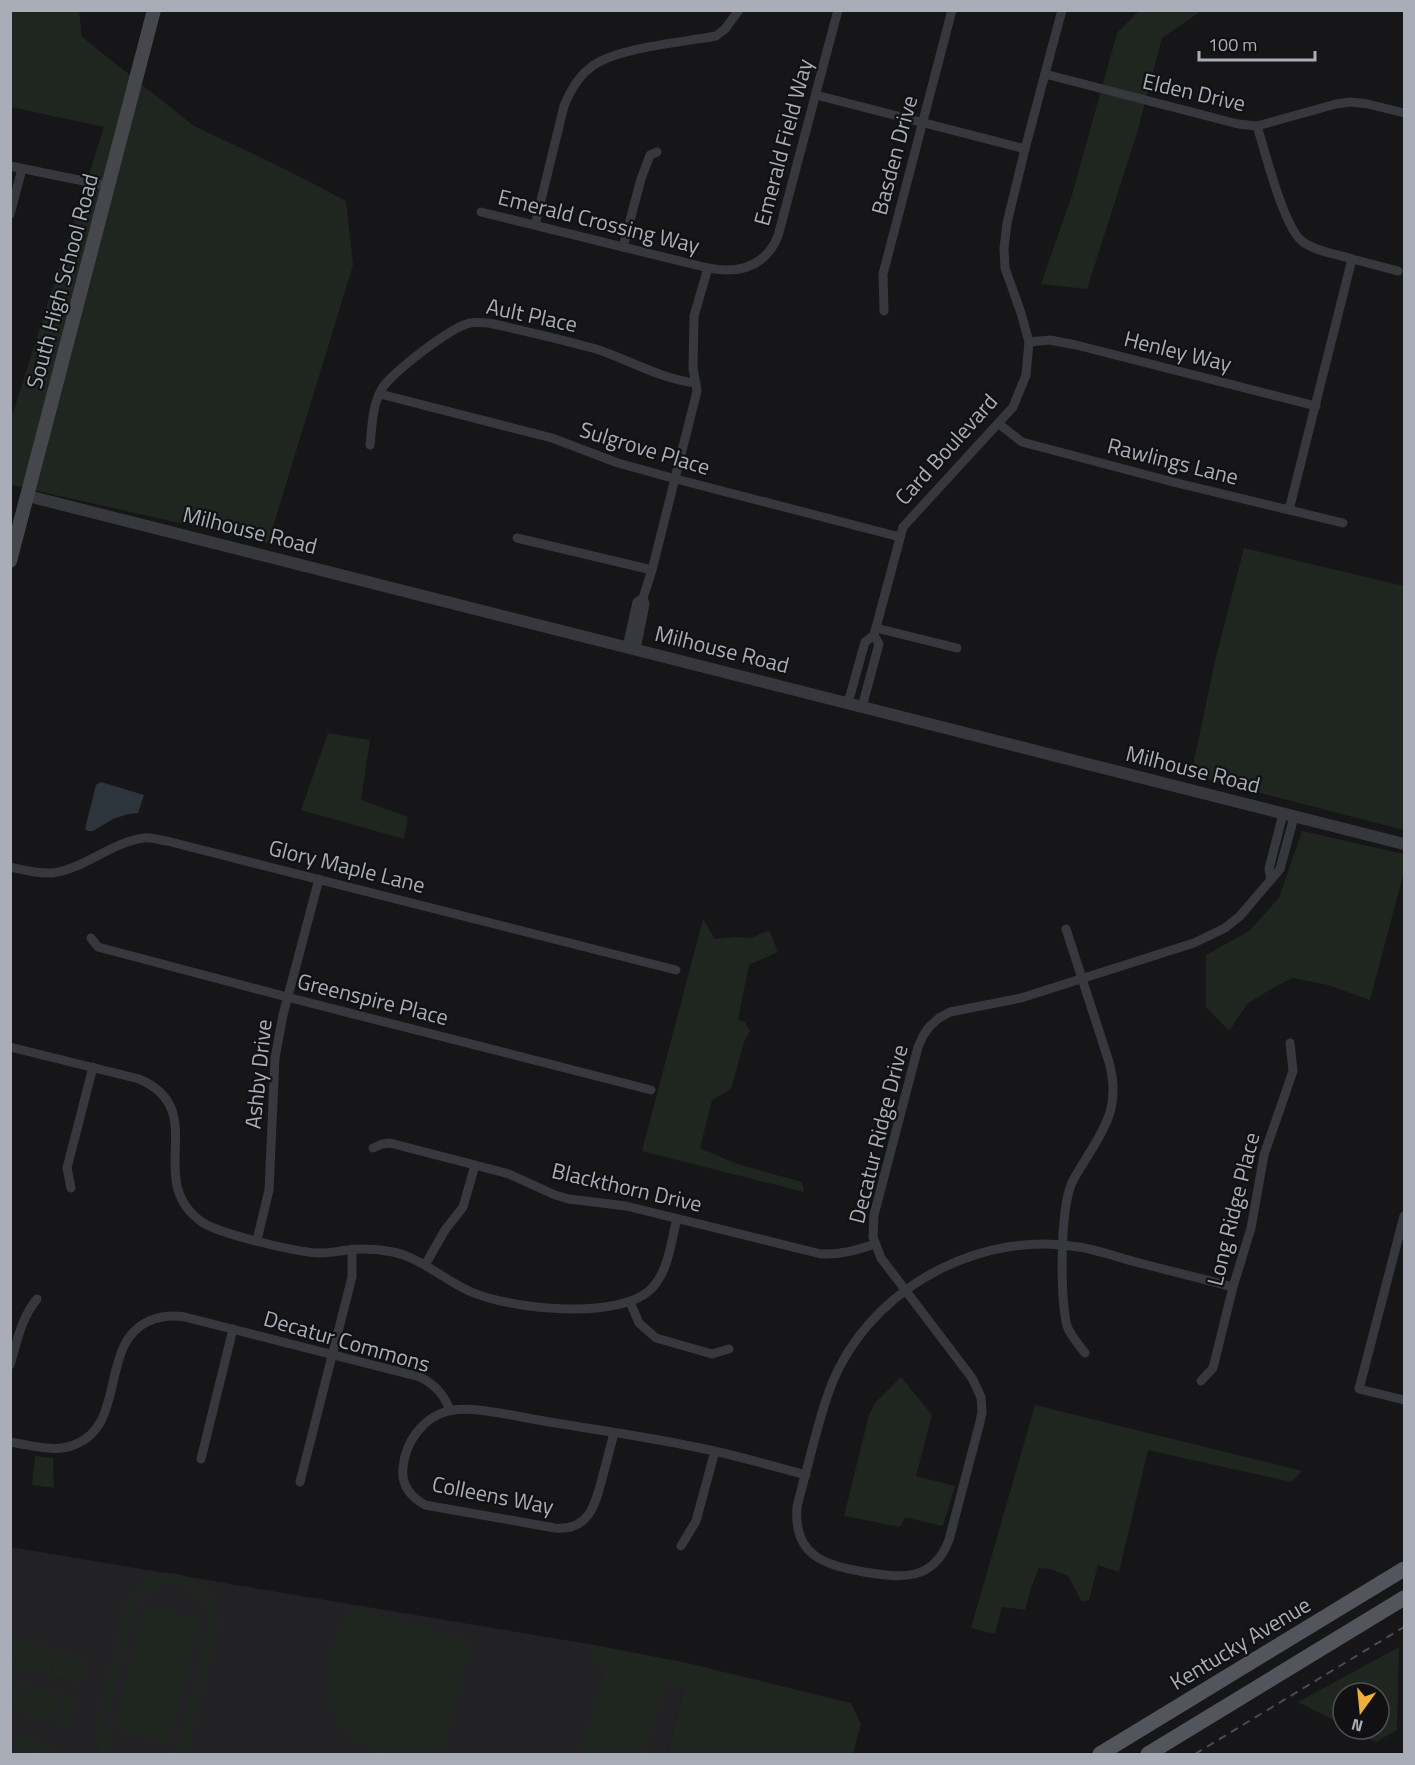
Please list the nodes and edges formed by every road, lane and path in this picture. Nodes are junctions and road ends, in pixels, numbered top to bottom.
1 (154, 10) edge
2 (739, 10) edge
3 (838, 10) edge
4 (952, 10) edge
5 (1062, 10) edge
6 (1045, 74) junction
7 (816, 95) junction
8 (1404, 113) edge
9 (923, 123) junction
10 (1257, 126) junction
11 (1025, 149) junction
12 (657, 152) dead end
13 (10, 166) edge
14 (22, 169) junction
15 (108, 186) junction
16 (481, 212) dead end
17 (10, 214) edge
18 (535, 225) junction
19 (623, 247) junction
20 (1352, 259) junction
21 (708, 268) junction
22 (1398, 271) dead end
23 (884, 311) dead end
24 (1029, 342) junction
25 (696, 383) junction
26 (380, 394) junction
27 (1316, 406) junction
28 (999, 424) junction
29 (370, 445) dead end
30 (676, 480) junction
31 (28, 495) junction
32 (1289, 510) junction
33 (1343, 523) dead end
34 (900, 537) junction
35 (517, 538) dead end
36 (10, 561) edge
37 (652, 570) junction
38 (875, 632) junction
39 (631, 648) junction
40 (957, 648) dead end
41 (848, 703) junction
42 (862, 707) junction
43 (1289, 815) junction
44 (1404, 844) edge
45 (10, 867) edge
46 (319, 879) junction
47 (1066, 929) dead end
48 (91, 938) dead end
49 (676, 970) dead end
50 (1082, 978) junction
51 (287, 997) junction
52 (1290, 1043) dead end
53 (10, 1047) edge
54 (93, 1067) junction
55 (651, 1090) dead end
56 (373, 1148) dead end
57 (476, 1165) junction
58 (71, 1188) dead end
59 (1404, 1216) edge
60 (677, 1219) junction
61 (257, 1240) junction
62 (875, 1244) junction
63 (1063, 1245) junction
64 (352, 1249) junction
65 (425, 1265) junction
66 (1233, 1287) junction
67 (905, 1289) junction
68 (37, 1299) dead end
69 (630, 1302) junction
70 (233, 1329) junction
71 (729, 1349) dead end
72 (1085, 1353) dead end
73 (332, 1354) junction
74 (10, 1365) edge
75 (1201, 1381) dead end
76 (1404, 1400) edge
77 (450, 1411) junction
78 (614, 1433) junction
79 (10, 1442) edge
80 (715, 1451) junction
81 (201, 1459) dead end
82 (806, 1474) junction
83 (300, 1482) dead end
84 (681, 1546) dead end
85 (1404, 1569) edge
86 (1404, 1598) edge
87 (1100, 1755) edge
88 (1148, 1755) edge

1 - 15 main road, South High School Road
2 - 18 street
3 - 7 street, Emerald Field Way
4 - 9 street, Basden Drive
5 - 6 street, Card Boulevard
6 - 10 street, Elden Drive
6 - 11 street, Card Boulevard
7 - 9 street
7 - 21 street, Emerald Field Way
8 - 10 street, Elden Drive
9 - 11 street
9 - 23 street, Basden Drive
10 - 20 street
11 - 24 street, Card Boulevard
12 - 19 street
13 - 14 street
14 - 15 street
14 - 17 street
15 - 31 main road, South High School Road
16 - 18 street, Emerald Crossing Way
18 - 19 street, Emerald Crossing Way
19 - 21 street, Emerald Crossing Way
20 - 22 street
20 - 27 street
21 - 25 street
24 - 27 street, Henley Way
24 - 28 street, Card Boulevard
25 - 26 street, Ault Place
25 - 30 street
26 - 29 street
26 - 30 street, Sulgrove Place
27 - 32 street
28 - 32 street, Rawlings Lane
28 - 34 street, Card Boulevard
30 - 34 street, Sulgrove Place
30 - 37 street
31 - 36 main road, South High School Road
31 - 39 street, Milhouse Road
32 - 33 street, Rawlings Lane
34 - 38 street, Card Boulevard
35 - 37 street
37 - 39 street
38 - 40 street
38 - 41 street, Card Boulevard
38 - 42 street, Card Boulevard
39 - 41 street, Milhouse Road
41 - 42 street, Milhouse Road
42 - 43 street, Milhouse Road
43 - 44 street, Milhouse Road
43 - 50 street, Decatur Ridge Drive
45 - 46 street, Glory Maple Lane
46 - 49 street, Glory Maple Lane
46 - 51 street, Ashby Drive
47 - 50 street
48 - 51 street, Greenspire Place
50 - 62 street, Decatur Ridge Drive
50 - 63 street
51 - 55 street, Greenspire Place
51 - 61 street, Ashby Drive
52 - 66 street, Long Ridge Place
53 - 54 street
54 - 58 street
54 - 61 street
56 - 57 street, Blackthorn Drive
57 - 60 street, Blackthorn Drive
57 - 65 street
59 - 76 street
60 - 62 street, Blackthorn Drive
60 - 69 street
61 - 64 street
62 - 67 street, Decatur Ridge Drive
63 - 66 street
63 - 67 street
63 - 72 street
64 - 65 street
64 - 73 street
65 - 69 street
66 - 75 street, Long Ridge Place
67 - 82 street
67 - 82 street, Decatur Ridge Drive
68 - 74 street
69 - 71 street
70 - 73 street, Decatur Commons
70 - 79 street, Decatur Commons
70 - 81 street
73 - 77 street, Decatur Commons
73 - 83 street
77 - 78 street
77 - 78 street, Colleens Way
78 - 80 street
80 - 82 street
80 - 84 street
85 - 87 main road, Kentucky Avenue
86 - 88 main road, Kentucky Avenue

